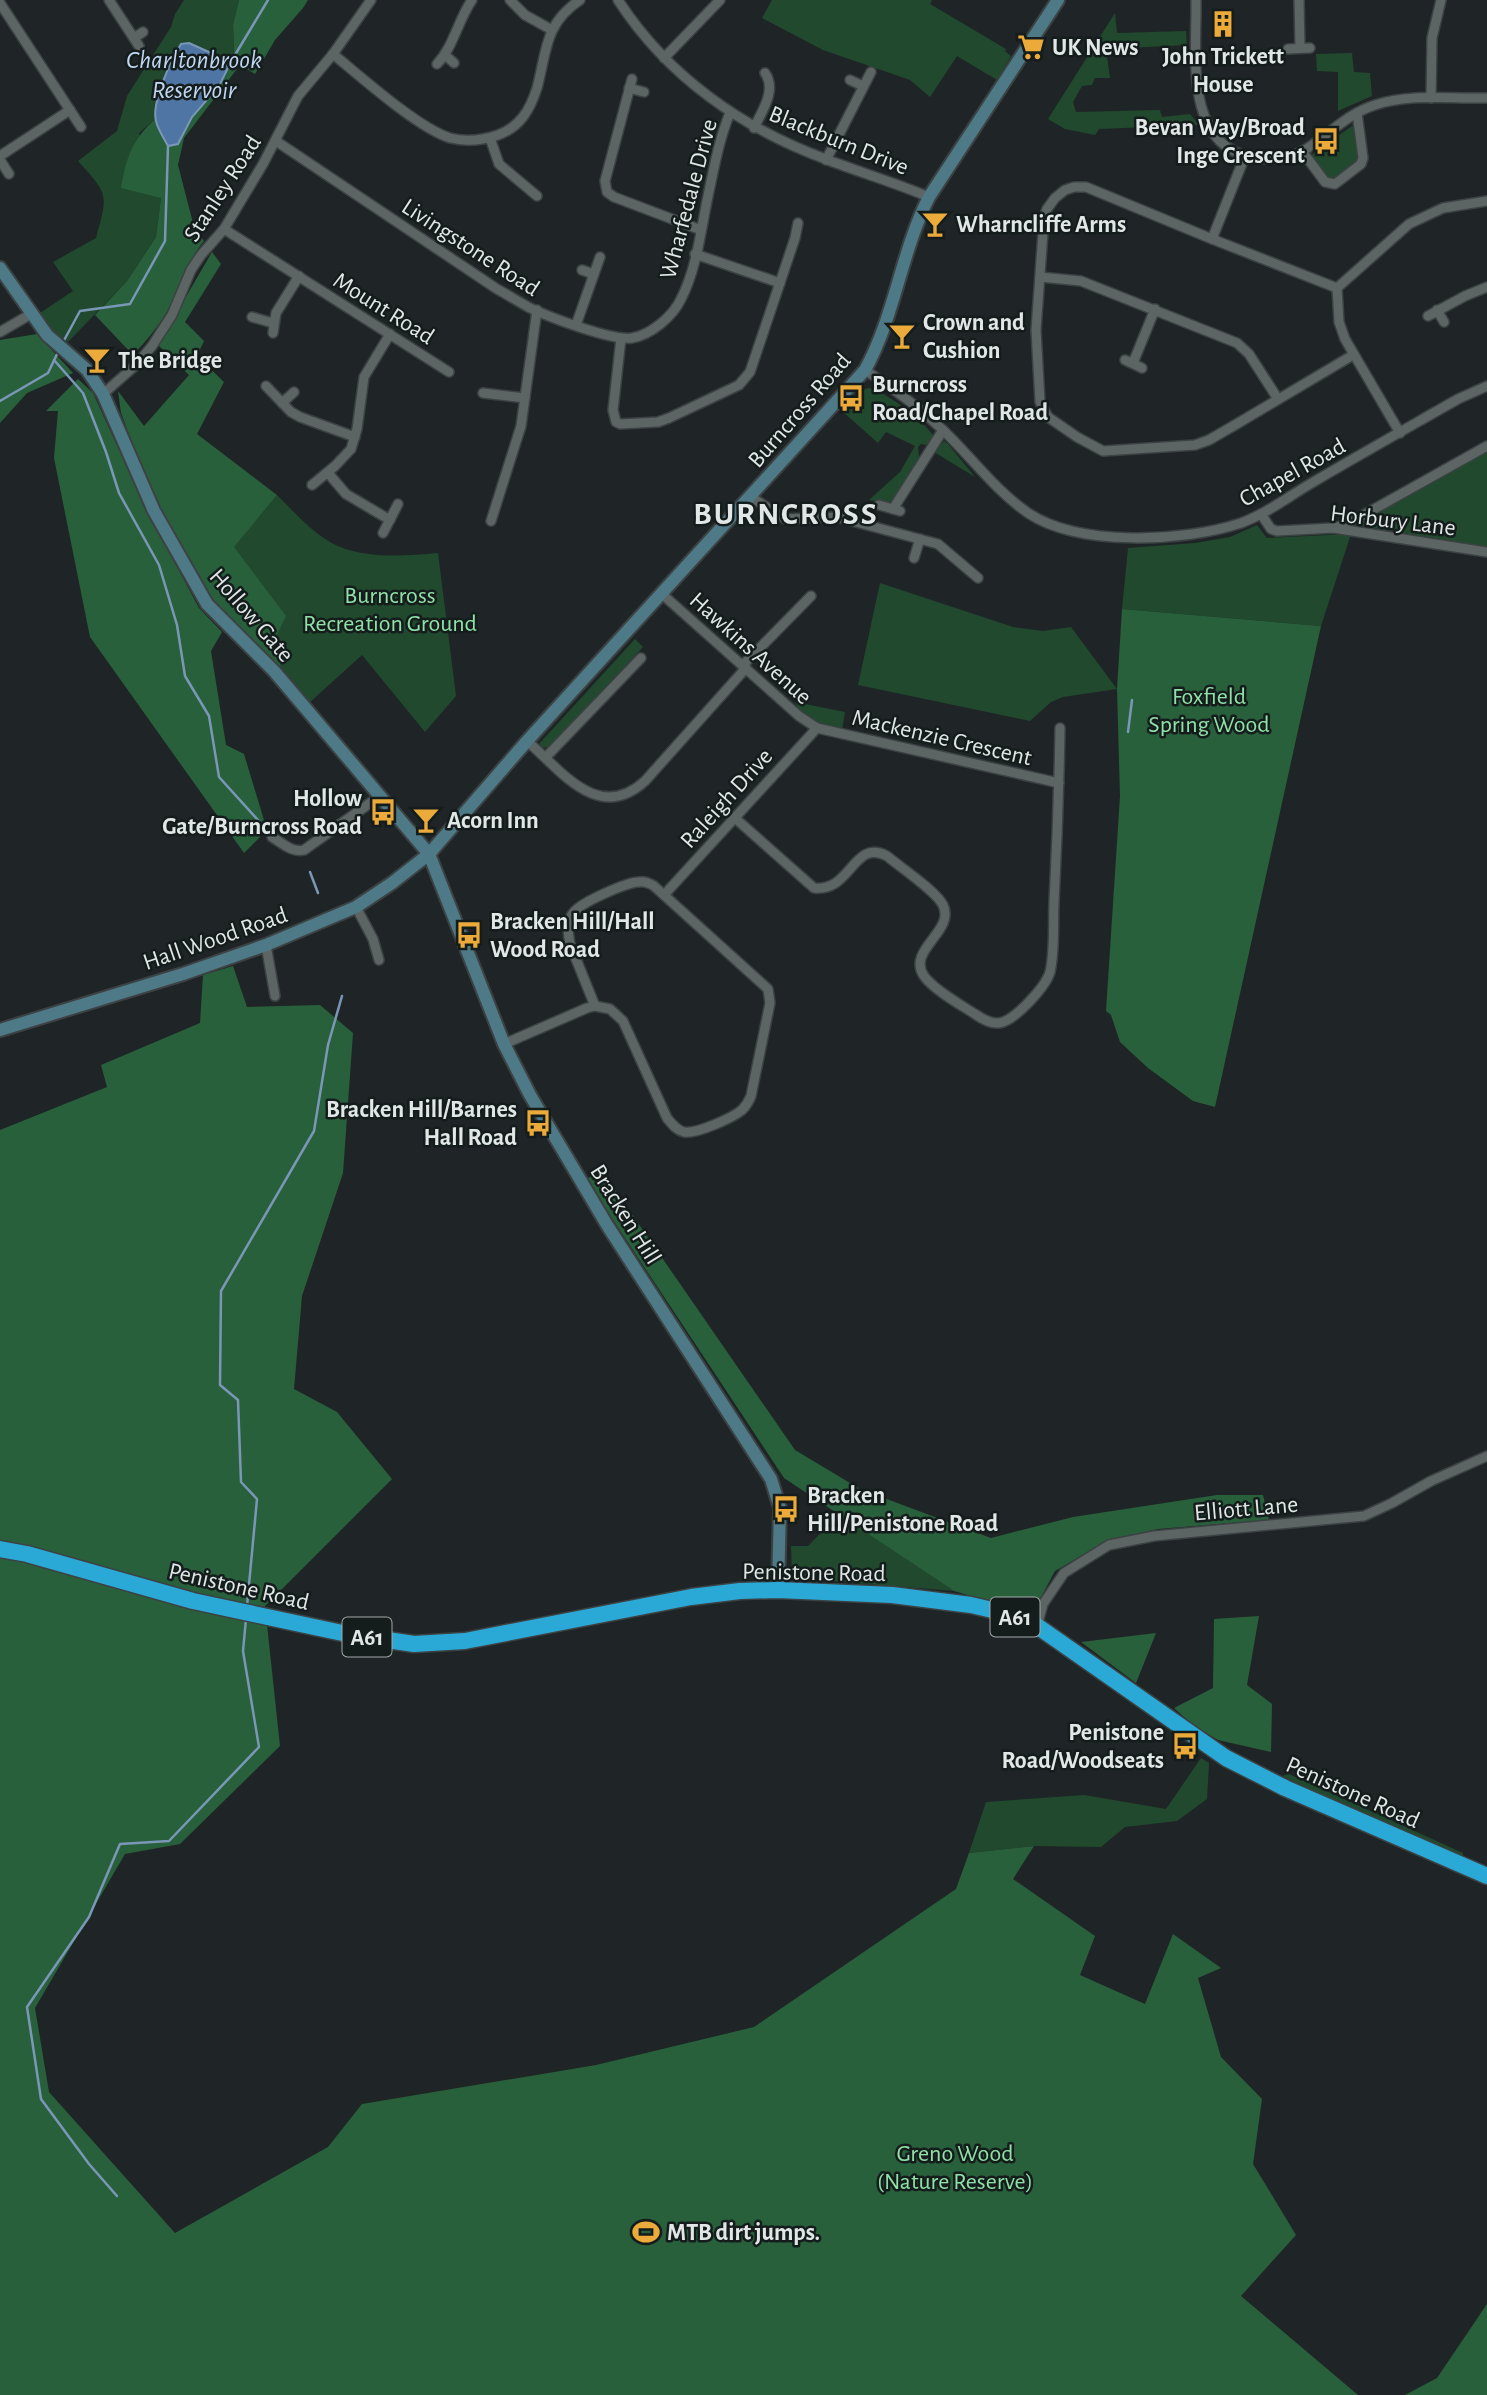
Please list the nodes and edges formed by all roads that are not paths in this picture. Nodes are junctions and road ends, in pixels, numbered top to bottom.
1 (110, 0) edge
2 (371, 0) edge
3 (472, 0) edge
4 (510, 0) edge
5 (580, 0) edge
6 (618, 0) edge
7 (720, 0) edge
8 (1058, 0) edge
9 (1196, 0) edge
10 (1299, 0) edge
11 (1441, 0) edge
12 (0, 3) edge
13 (552, 30) junction
14 (143, 32) dead end
15 (1288, 48) dead end
16 (1300, 48) junction
17 (1310, 48) dead end
18 (333, 54) junction
19 (445, 55) junction
20 (664, 58) junction
21 (454, 63) dead end
22 (437, 64) dead end
23 (871, 72) dead end
24 (765, 73) dead end
25 (850, 80) dead end
26 (863, 86) junction
27 (644, 92) dead end
28 (1431, 98) junction
29 (1487, 98) edge
30 (70, 110) junction
31 (730, 113) junction
32 (1357, 113) junction
33 (81, 127) dead end
34 (754, 128) junction
35 (490, 138) junction
36 (276, 141) junction
37 (1302, 151) junction
38 (1245, 156) junction
39 (0, 158) edge
40 (825, 160) junction
41 (9, 174) dead end
42 (537, 195) dead end
43 (929, 197) junction
44 (1487, 201) edge
45 (798, 223) dead end
46 (224, 229) junction
47 (701, 230) junction
48 (1212, 239) junction
49 (695, 254) junction
50 (600, 257) dead end
51 (0, 268) edge
52 (582, 270) dead end
53 (593, 274) junction
54 (299, 276) junction
55 (1040, 277) junction
56 (780, 283) junction
57 (1487, 287) edge
58 (1337, 288) junction
59 (1155, 309) junction
60 (537, 310) junction
61 (1437, 310) junction
62 (31, 314) junction
63 (1428, 316) dead end
64 (252, 317) dead end
65 (1444, 322) dead end
66 (576, 325) junction
67 (0, 332) edge
68 (390, 334) junction
69 (621, 338) junction
70 (1353, 355) junction
71 (1134, 364) dead end
72 (864, 370) junction
73 (449, 372) dead end
74 (266, 386) dead end
75 (1487, 386) edge
76 (295, 392) dead end
77 (483, 393) dead end
78 (103, 394) junction
79 (525, 398) junction
80 (1278, 399) junction
81 (282, 403) junction
82 (943, 430) junction
83 (1400, 433) junction
84 (355, 437) junction
85 (1487, 446) edge
86 (328, 473) junction
87 (312, 485) dead end
88 (751, 497) junction
89 (398, 504) dead end
90 (879, 505) dead end
91 (1261, 514) junction
92 (390, 520) junction
93 (491, 521) dead end
94 (1333, 528) junction
95 (383, 533) dead end
96 (920, 539) junction
97 (1487, 552) edge
98 (914, 558) dead end
99 (978, 578) dead end
100 (662, 594) junction
101 (811, 596) dead end
102 (641, 658) dead end
103 (744, 667) junction
104 (817, 728) junction
105 (1060, 728) dead end
106 (527, 741) junction
107 (545, 757) junction
108 (1059, 783) junction
109 (380, 796) junction
110 (735, 818) junction
111 (272, 838) dead end
112 (429, 854) junction
113 (664, 895) junction
114 (356, 907) junction
115 (266, 945) junction
116 (379, 960) dead end
117 (275, 996) dead end
118 (595, 1006) junction
119 (0, 1030) edge
120 (504, 1045) junction
121 (1487, 1456) edge
122 (0, 1549) edge
123 (778, 1590) junction
124 (1037, 1626) junction
125 (1487, 1877) edge

1 - 14 street
2 - 18 street, Stanley Road
3 - 19 street
4 - 13 street
5 - 13 street
6 - 20 street, Blackburn Drive
7 - 20 street
8 - 43 street, Burncross Road
9 - 38 street
10 - 16 street
11 - 28 street
12 - 30 street
13 - 35 street
15 - 16 street
16 - 17 street
18 - 35 street
18 - 36 street, Stanley Road
19 - 21 street
19 - 22 street
20 - 31 street, Blackburn Drive
23 - 26 street
24 - 34 street
25 - 26 street
26 - 40 street
27 - 47 street
28 - 29 street
28 - 32 street
30 - 33 street
30 - 39 street
31 - 34 street, Blackburn Drive
31 - 47 street, Wharfedale Drive
32 - 37 street
32 - 37 street
34 - 40 street, Blackburn Drive
35 - 42 street
36 - 46 street, Stanley Road
36 - 60 street, Livingstone Road
37 - 38 street
38 - 48 street
39 - 41 street
40 - 43 street, Blackburn Drive
43 - 72 street, Burncross Road
44 - 58 street
45 - 56 street
46 - 54 street, Mount Road
46 - 78 street, Stanley Road
47 - 49 street, Wharfedale Drive
48 - 55 street
48 - 58 street
49 - 56 street
49 - 69 street, Wharfedale Drive
50 - 53 street
51 - 62 street, Hollow Gate
52 - 53 street
53 - 66 street
54 - 64 street, Mount Road
54 - 68 street, Mount Road
55 - 59 street
55 - 80 street
56 - 69 street
57 - 61 street
58 - 70 street
59 - 71 street
59 - 80 street
60 - 66 street
60 - 79 street, Livingstone Road
61 - 63 street
61 - 65 street
62 - 67 street
62 - 78 street, Hollow Gate
66 - 69 street
68 - 73 street, Mount Road
68 - 84 street
70 - 80 street
70 - 83 street
72 - 82 street, Chapel Road
72 - 88 street, Burncross Road
74 - 81 street
75 - 83 street, Chapel Road
76 - 81 street
77 - 79 street
78 - 109 street, Hollow Gate
79 - 93 street, Livingstone Road
81 - 84 street
82 - 90 street
82 - 91 street, Chapel Road
83 - 91 street, Chapel Road
84 - 86 street
85 - 94 street
86 - 87 street
86 - 92 street
88 - 96 street
88 - 100 street, Burncross Road
89 - 92 street
91 - 94 street, Horbury Lane
92 - 95 street
94 - 97 street, Horbury Lane
96 - 98 street
96 - 99 street
100 - 103 street, Hawkins Avenue
100 - 106 street, Burncross Road
101 - 103 street
102 - 107 street
103 - 104 street, Hawkins Avenue
103 - 107 street
104 - 108 street, Mackenzie Crescent
104 - 110 street, Raleigh Drive
105 - 108 street, Mackenzie Crescent
106 - 107 street
106 - 112 street, Burncross Road
108 - 110 street, Mackenzie Crescent
109 - 111 street
109 - 112 street, Hollow Gate
110 - 113 street, Raleigh Drive
112 - 114 street, Hall Wood Road
112 - 120 street, Bracken Hill
113 - 118 street
113 - 118 street
114 - 115 street, Hall Wood Road
114 - 116 street
115 - 117 street
115 - 119 street, Hall Wood Road
118 - 120 street
120 - 123 street, Bracken Hill
121 - 124 street, Elliott Lane
122 - 123 highway, Penistone Road / A61
123 - 124 highway, Penistone Road / A61
124 - 125 highway, Penistone Road / A61

